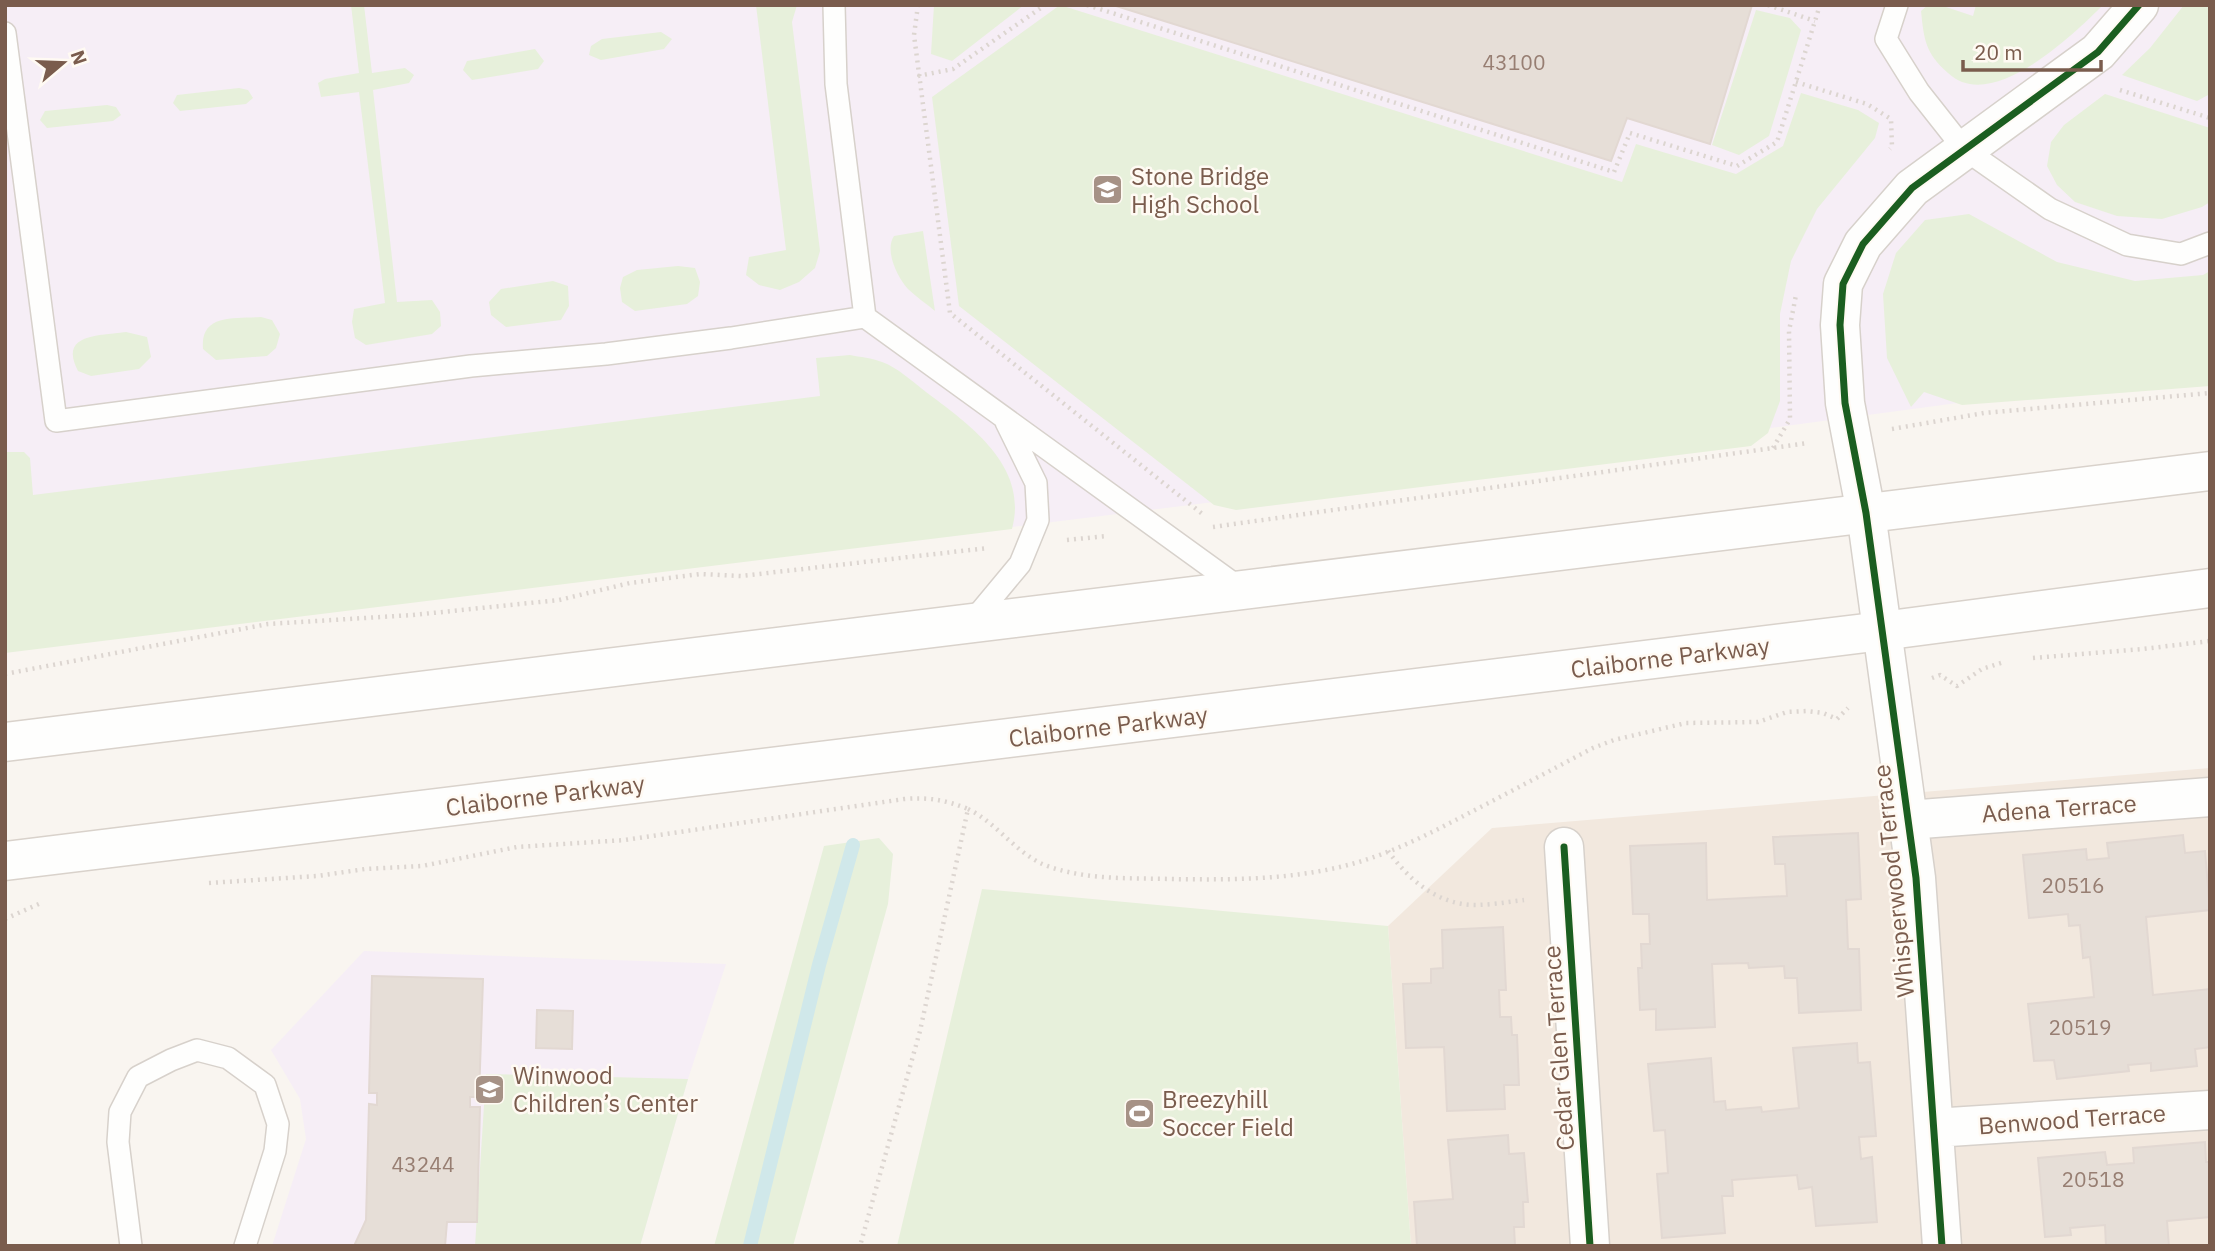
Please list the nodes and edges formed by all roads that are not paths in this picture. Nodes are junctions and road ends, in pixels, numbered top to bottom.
1 (834, 5) edge
2 (1897, 5) edge
3 (2139, 5) edge
4 (5, 33) edge
5 (1964, 149) junction
6 (2210, 243) edge
7 (864, 317) junction
8 (1005, 420) junction
9 (2210, 471) edge
10 (1866, 513) junction
11 (2210, 588) edge
12 (1243, 590) junction
13 (971, 623) junction
14 (1882, 631) junction
15 (5, 742) edge
16 (2210, 797) edge
17 (1908, 820) junction
18 (1564, 847) dead end
19 (5, 861) edge
20 (2210, 1111) edge
21 (1934, 1128) junction
22 (131, 1246) edge
23 (246, 1246) edge
24 (1590, 1246) edge
25 (1942, 1246) edge

1 - 7 lane
2 - 5 lane
3 - 5 main road, Whisperwood Terrace
4 - 7 lane
5 - 6 lane
5 - 10 main road, Whisperwood Terrace
7 - 8 lane
8 - 12 lane
8 - 13 lane
9 - 10 main road
10 - 12 main road
10 - 14 main road, Whisperwood Terrace
11 - 14 main road, Claiborne Parkway
12 - 13 main road
13 - 15 main road
14 - 17 main road, Whisperwood Terrace
14 - 19 main road, Claiborne Parkway
16 - 17 main road, Adena Terrace
17 - 21 main road, Whisperwood Terrace
18 - 24 main road, Cedar Glen Terrace
20 - 21 main road, Benwood Terrace
21 - 25 main road, Whisperwood Terrace
22 - 23 lane

